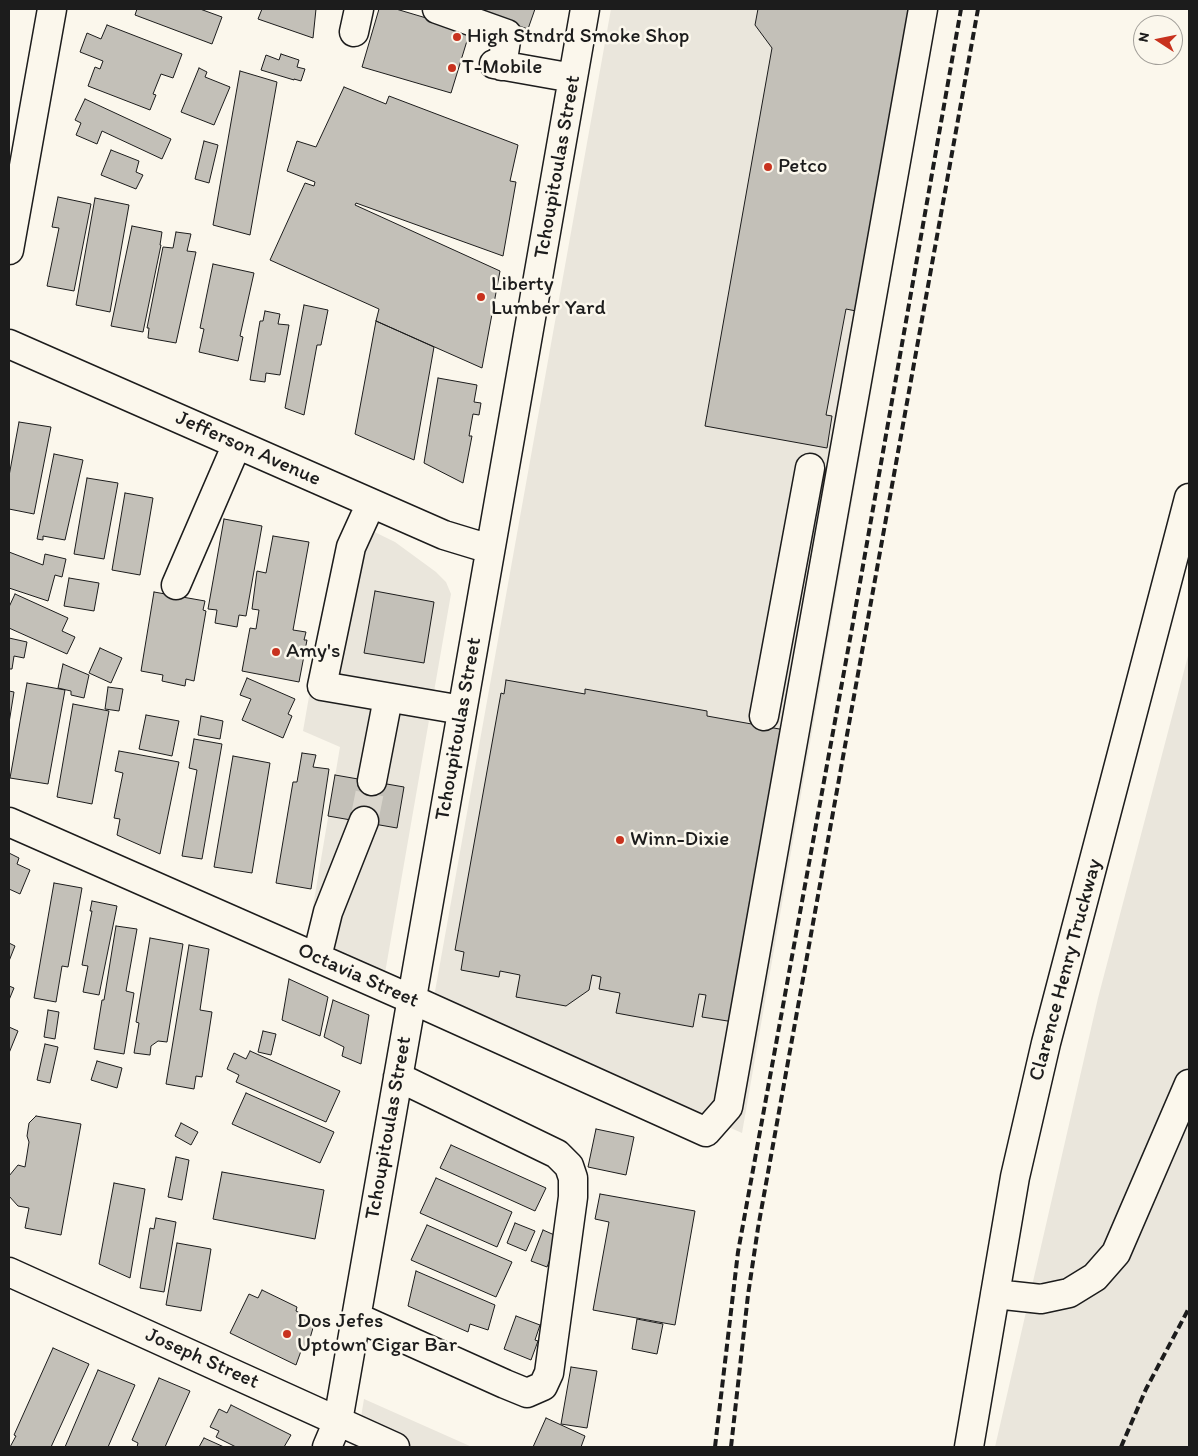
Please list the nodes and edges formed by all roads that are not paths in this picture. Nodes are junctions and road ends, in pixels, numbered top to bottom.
1 (52, 9) edge
2 (437, 9) edge
3 (585, 9) edge
4 (923, 9) edge
5 (573, 78) junction
6 (9, 250) edge
7 (9, 344) edge
8 (236, 444) junction
9 (810, 468) dead end
10 (1189, 498) edge
11 (371, 503) junction
12 (490, 549) junction
13 (176, 586) dead end
14 (388, 698) junction
15 (462, 710) junction
16 (764, 716) dead end
17 (372, 781) tunnel mouth
18 (364, 821) tunnel mouth
19 (9, 822) edge
20 (317, 958) junction
21 (412, 999) junction
22 (398, 1077) junction
23 (1189, 1084) edge
24 (9, 1272) edge
25 (995, 1294) junction
26 (356, 1316) junction
27 (338, 1421) junction
28 (327, 1447) edge
29 (395, 1447) edge
30 (969, 1447) edge

1 - 6 street
2 - 5 street
3 - 5 street, Tchoupitoulas Street
4 - 21 street, Octavia Street
5 - 12 street, Tchoupitoulas Street
7 - 8 street, Jefferson Avenue
8 - 11 street, Jefferson Avenue
8 - 13 street
9 - 16 street
10 - 25 street, Clarence Henry Truckway
11 - 12 street, Jefferson Avenue
11 - 14 street
12 - 15 street, Tchoupitoulas Street
14 - 15 street
14 - 17 street
15 - 21 street, Tchoupitoulas Street
18 - 20 street
19 - 20 street, Octavia Street
20 - 21 street, Octavia Street
21 - 22 street, Tchoupitoulas Street
22 - 26 street, Tchoupitoulas Street
22 - 26 street
23 - 25 street
24 - 27 street, Joseph Street
25 - 30 street, Clarence Henry Truckway
26 - 27 street, Tchoupitoulas Street
27 - 28 street, Tchoupitoulas Street
27 - 29 street, Joseph Street

